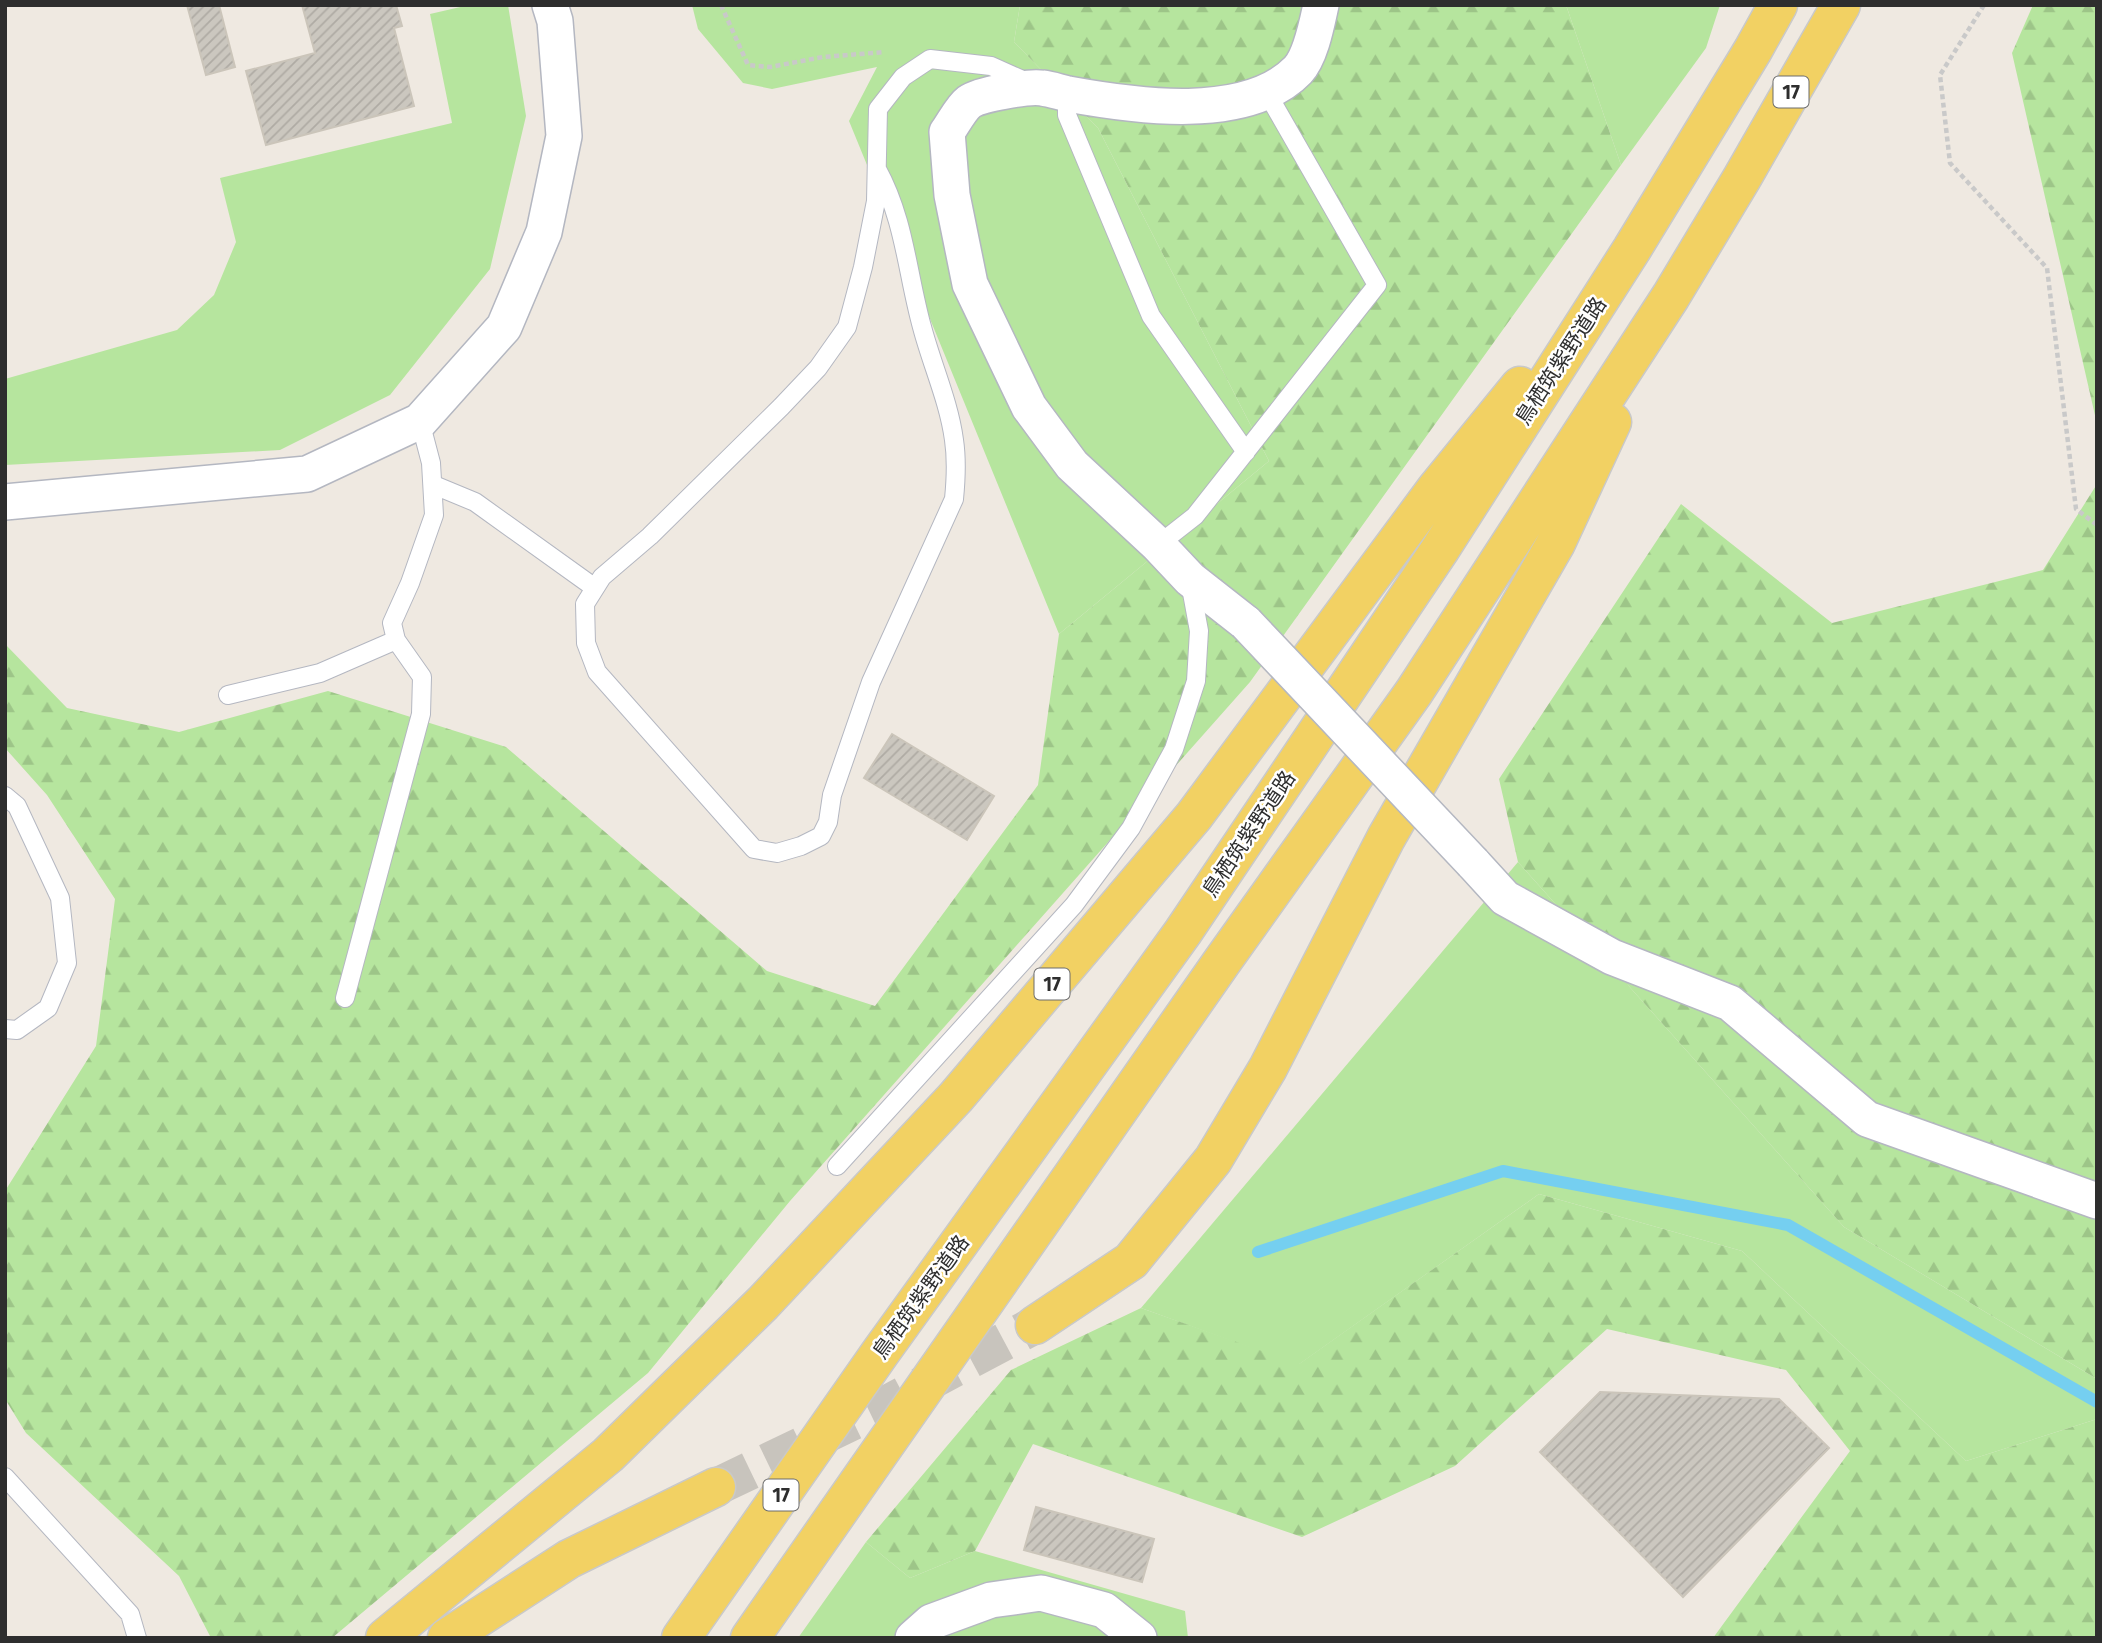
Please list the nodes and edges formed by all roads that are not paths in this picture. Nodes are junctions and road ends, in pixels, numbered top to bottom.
1 (550, 5) edge
2 (1321, 5) edge
3 (1778, 5) edge
4 (1841, 5) edge
5 (1053, 90) junction
6 (1267, 93) junction
7 (877, 169) junction
8 (1632, 249) junction
9 (1671, 296) junction
10 (420, 421) junction
11 (1246, 452) junction
12 (434, 485) junction
13 (5, 502) edge
14 (1158, 545) junction
15 (1190, 579) junction
16 (595, 588) junction
17 (396, 640) junction
18 (228, 695) dead end
19 (5, 796) edge
20 (345, 998) dead end
21 (5, 1029) edge
22 (837, 1166) dead end
23 (2097, 1201) edge
24 (1035, 1325) tunnel mouth
25 (5, 1477) edge
26 (716, 1487) tunnel mouth
27 (137, 1638) edge
28 (385, 1638) edge
29 (447, 1638) edge
30 (681, 1638) edge
31 (750, 1638) edge
32 (913, 1638) edge
33 (1139, 1638) edge

1 - 10 street
2 - 6 street
3 - 8 main road, 鳥栖筑紫野道路 / 17
4 - 9 main road, 17
5 - 6 street
5 - 7 lane
5 - 11 lane
5 - 14 street
6 - 11 lane
7 - 16 lane
7 - 16 lane
8 - 28 main road, 17
8 - 30 main road, 鳥栖筑紫野道路 / 17
9 - 24 main road, 17
9 - 31 main road, 17
10 - 12 lane
10 - 13 street
11 - 14 lane
12 - 16 lane
12 - 17 lane
14 - 15 street
15 - 22 lane
15 - 23 street, bridge
17 - 18 lane
17 - 20 lane
19 - 21 lane
25 - 27 lane
26 - 29 main road
32 - 33 street

